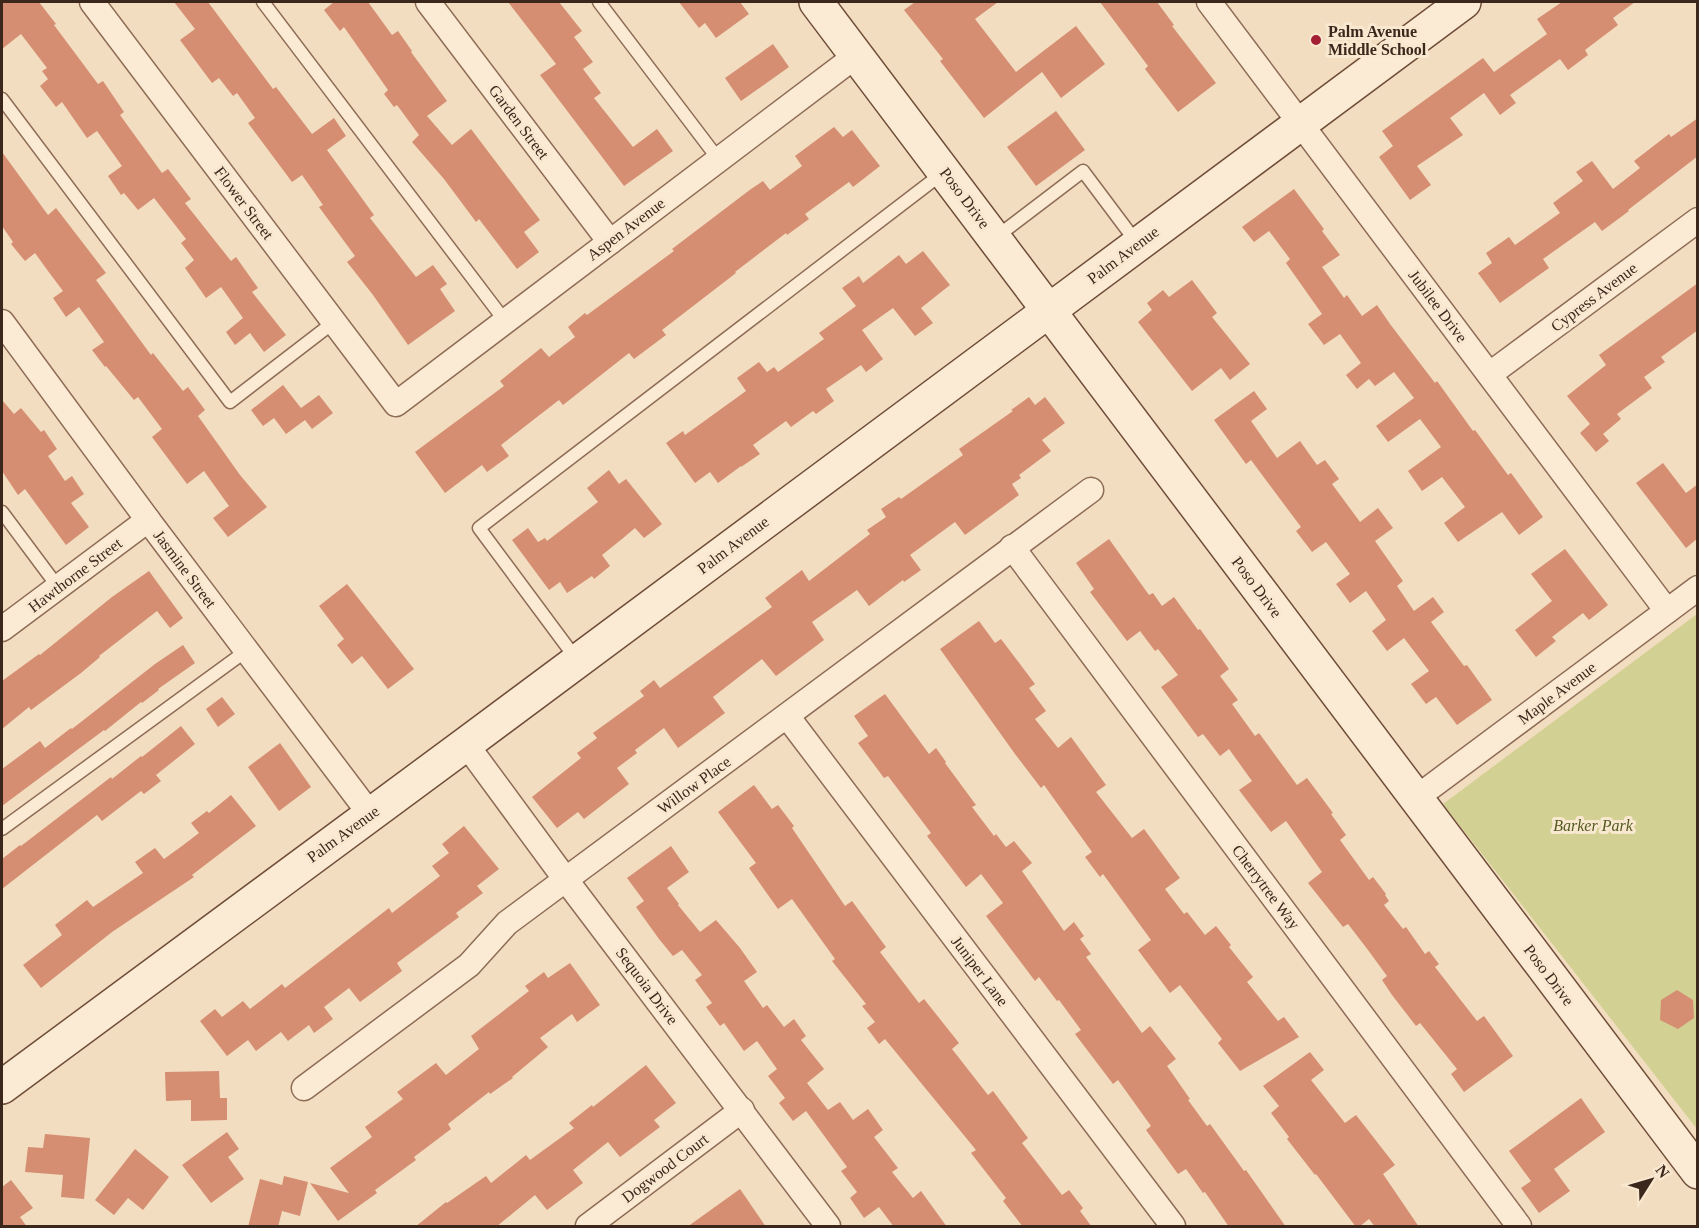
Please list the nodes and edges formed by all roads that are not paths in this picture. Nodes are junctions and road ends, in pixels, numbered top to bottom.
1 (92, 2) edge
2 (263, 2) edge
3 (428, 2) edge
4 (599, 2) edge
5 (816, 2) edge
6 (1209, 2) edge
7 (1464, 2) edge
8 (857, 55) junction
9 (2, 99) edge
10 (1301, 123) junction
11 (718, 160) junction
12 (945, 171) junction
13 (1698, 220) edge
14 (995, 238) junction
15 (610, 242) junction
16 (1138, 244) junction
17 (1049, 310) junction
18 (505, 321) junction
19 (2, 322) edge
20 (334, 322) junction
21 (1490, 374) junction
22 (396, 404) joint
23 (1091, 490) dead end
24 (2, 512) edge
25 (148, 520) junction
26 (1012, 547) junction
27 (58, 587) junction
28 (1698, 588) edge
29 (1667, 611) junction
30 (2, 629) edge
31 (246, 651) junction
32 (578, 661) junction
33 (787, 716) junction
34 (466, 744) junction
35 (1416, 798) junction
36 (370, 814) junction
37 (2, 829) edge
38 (566, 880) junction
39 (2, 1087) edge
40 (304, 1088) dead end
41 (742, 1110) junction
42 (1698, 1172) edge
43 (588, 1227) edge
44 (828, 1227) edge
45 (1173, 1227) edge
46 (1519, 1227) edge

1 - 20 street, Flower Street
2 - 18 lane
3 - 15 street, Garden Street
4 - 11 lane
5 - 8 main road, Poso Drive
6 - 10 street, Jubilee Drive
7 - 10 main road, Palm Avenue
8 - 11 street, Aspen Avenue
8 - 12 main road, Poso Drive
9 - 20 lane
10 - 16 main road, Palm Avenue
10 - 21 street, Jubilee Drive
11 - 15 street, Aspen Avenue
12 - 14 main road, Poso Drive
12 - 32 lane
13 - 21 street, Cypress Avenue
14 - 16 lane
14 - 17 main road, Poso Drive
15 - 18 street, Aspen Avenue
16 - 17 main road, Palm Avenue
17 - 32 main road, Palm Avenue
17 - 35 main road, Poso Drive
18 - 22 street, Aspen Avenue
19 - 25 street, Jasmine Street
20 - 22 street, Flower Street
21 - 29 street, Jubilee Drive
23 - 26 street, Willow Place
24 - 27 lane
25 - 27 street, Hawthorne Street
25 - 31 street, Jasmine Street
26 - 33 street, Willow Place
26 - 46 street, Cherrytree Way
27 - 30 street, Hawthorne Street
28 - 29 street, Maple Avenue
29 - 35 street, Maple Avenue
31 - 36 street, Jasmine Street
31 - 37 lane
32 - 34 main road, Palm Avenue
33 - 38 street, Willow Place
33 - 45 street, Juniper Lane
34 - 36 main road, Palm Avenue
34 - 38 street, Sequoia Drive
35 - 42 main road, Poso Drive
36 - 39 main road, Palm Avenue
38 - 40 street, Willow Place
38 - 41 street, Sequoia Drive
41 - 43 street, Dogwood Court
41 - 44 street, Sequoia Drive

